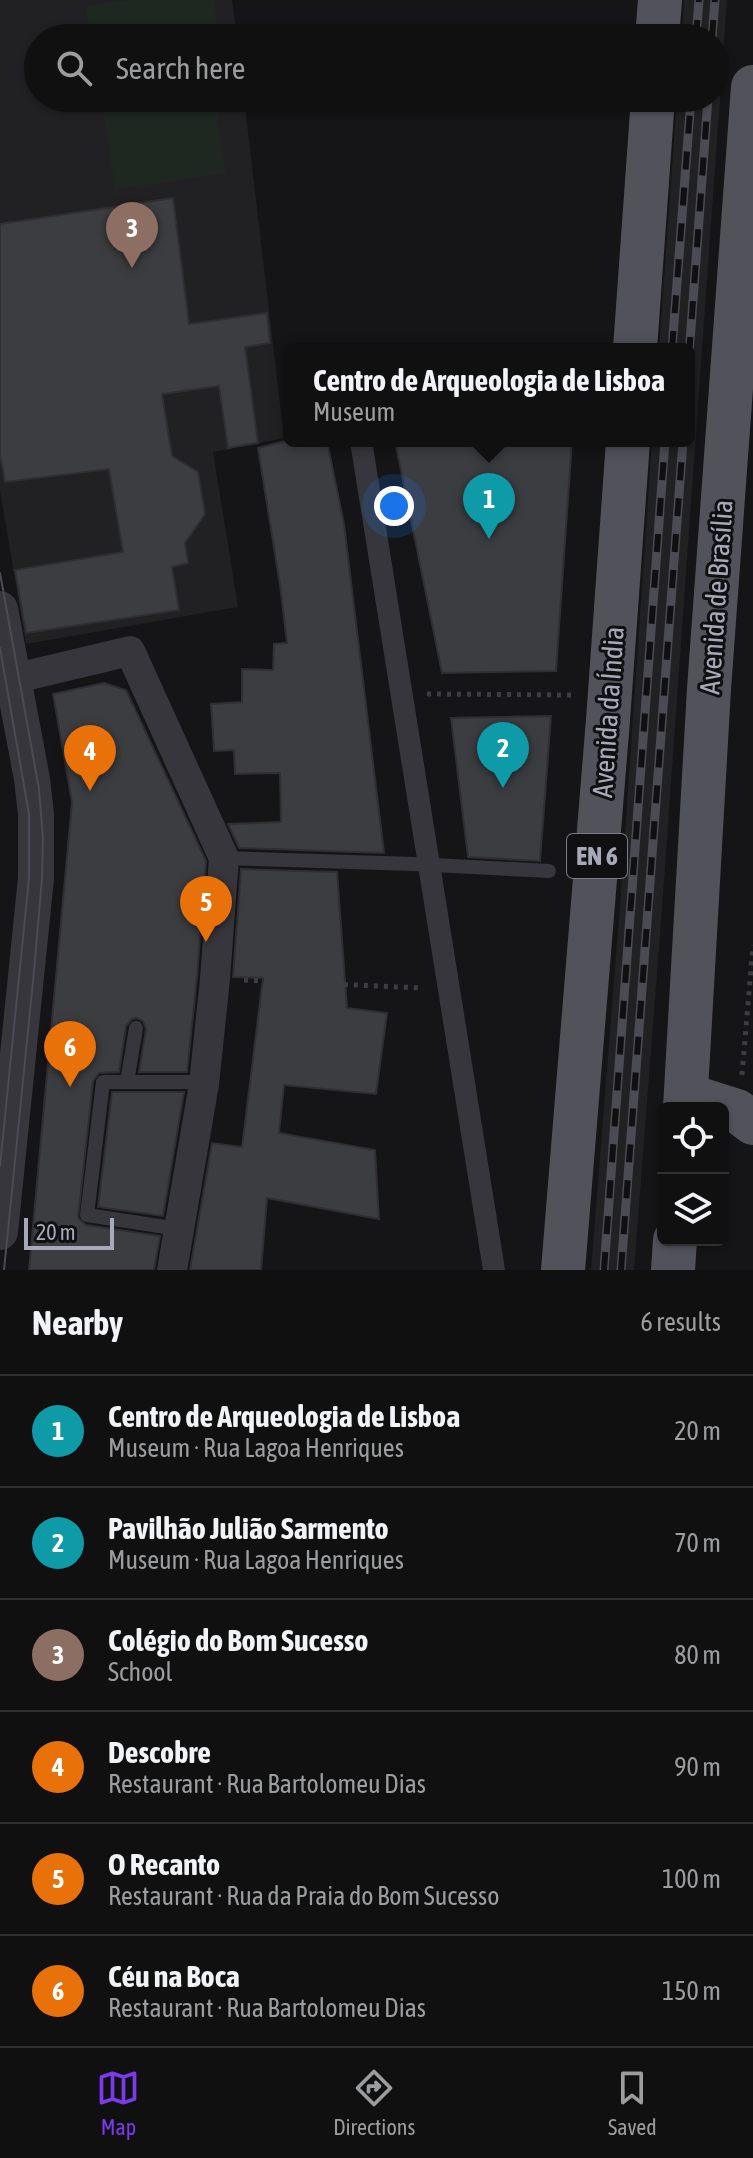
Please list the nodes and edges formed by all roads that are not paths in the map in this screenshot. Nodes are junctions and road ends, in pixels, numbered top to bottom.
1 (660, 0) edge
2 (658, 24) edge
3 (753, 87) edge
4 (652, 112) edge
5 (635, 343) edge
6 (362, 447) edge
7 (628, 447) edge
8 (0, 609) edge
9 (6, 680) edge
10 (224, 858) junction
11 (429, 864) junction
12 (549, 871) dead end
13 (136, 1028) dead end
14 (127, 1082) junction
15 (204, 1084) junction
16 (685, 1102) edge
17 (729, 1110) edge
18 (753, 1123) edge
19 (179, 1229) junction
20 (0, 1232) edge
21 (675, 1246) edge
22 (172, 1270) edge
23 (494, 1270) edge
24 (563, 1270) edge
25 (673, 1270) edge

1 - 2 main road
3 - 16 main road, Avenida de Brasília
4 - 5 main road
6 - 11 street
7 - 24 main road, Avenida da Índia / EN 6
8 - 9 street
9 - 10 street
9 - 20 street
10 - 11 lane
10 - 15 street
11 - 12 lane
11 - 23 street
13 - 14 lane
14 - 15 lane
14 - 19 lane
15 - 19 street
17 - 18 main road
19 - 22 street
21 - 25 main road

